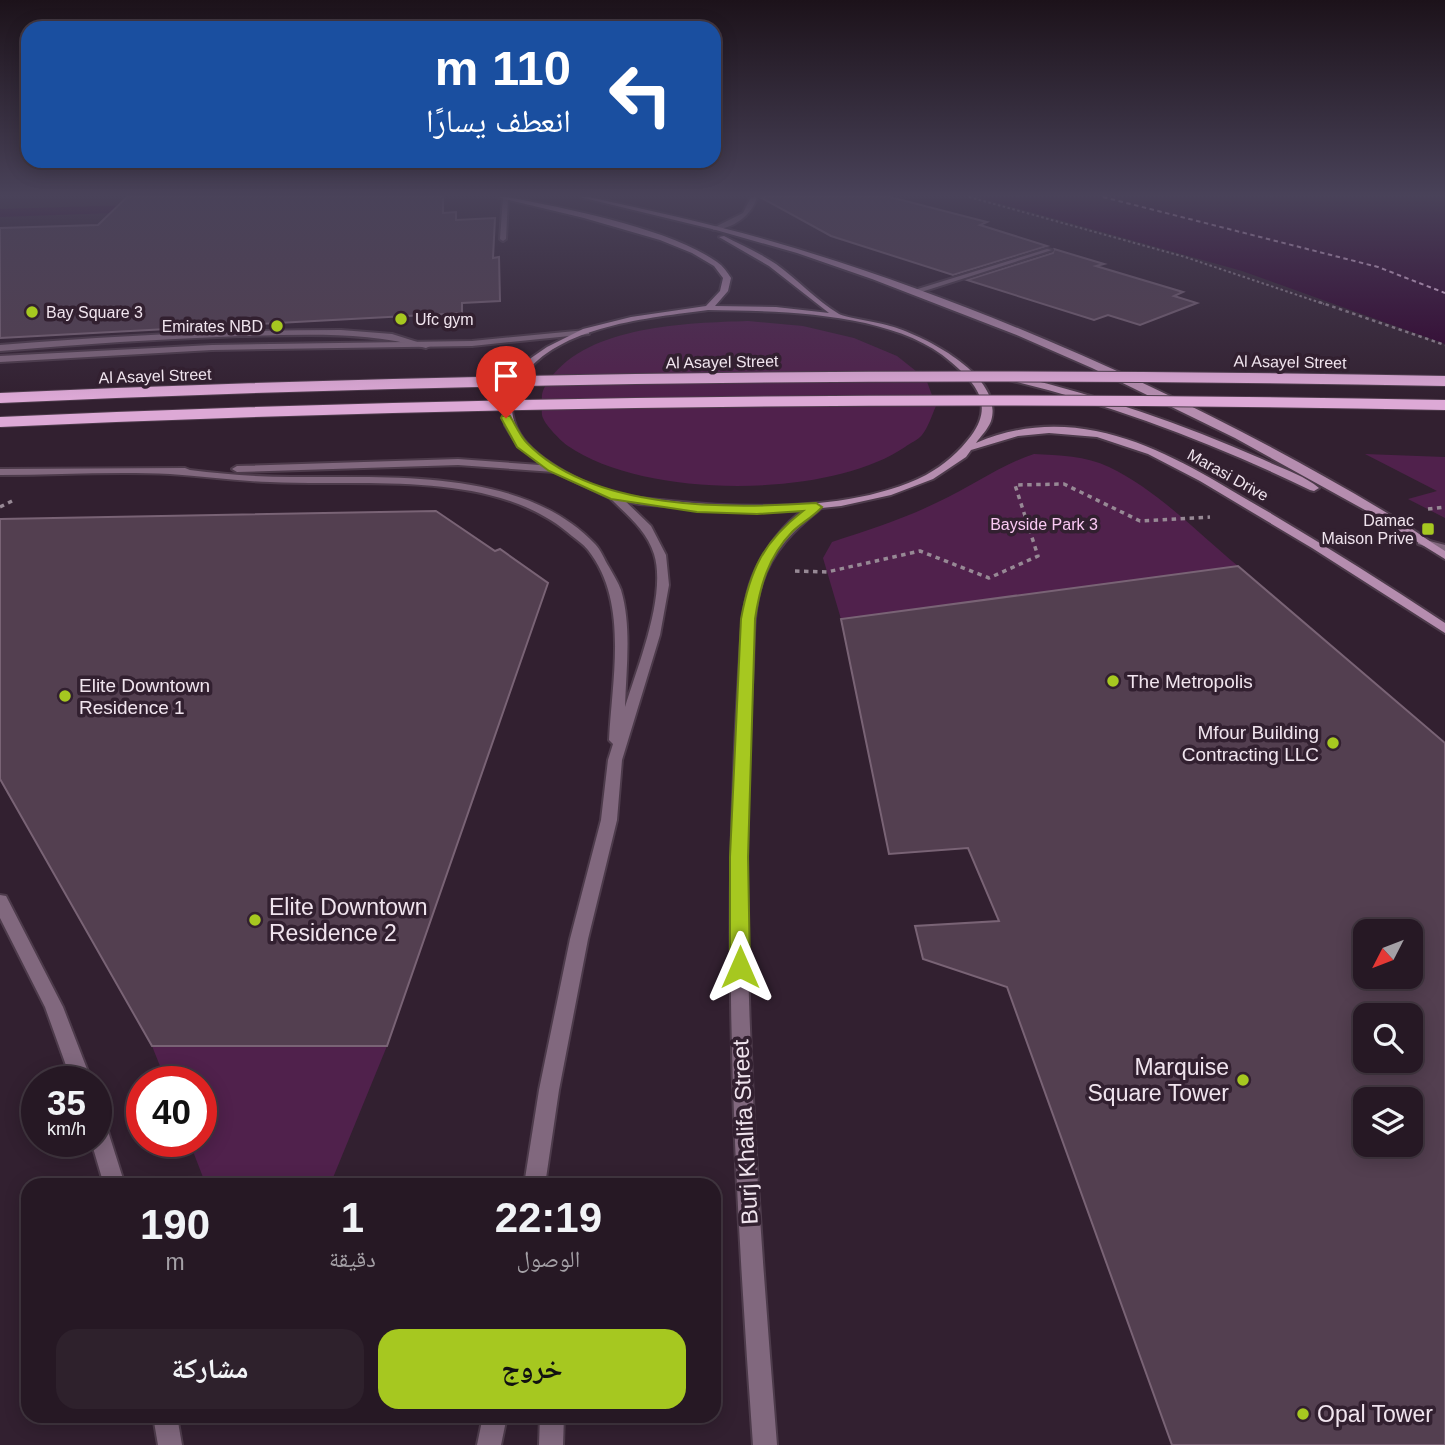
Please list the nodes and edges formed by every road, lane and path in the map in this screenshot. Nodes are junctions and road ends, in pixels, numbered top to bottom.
1 (719, 264) edge
2 (769, 264) edge
3 (835, 264) edge
4 (1002, 264) edge
5 (1207, 264) edge
6 (912, 292) junction
7 (708, 308) junction
8 (836, 315) junction
9 (586, 331) junction
10 (87, 341) junction
11 (1445, 345) edge
12 (426, 346) junction
13 (0, 348) edge
14 (78, 354) junction
15 (0, 359) edge
16 (966, 368) junction
17 (1445, 381) edge
18 (0, 398) edge
19 (1445, 405) edge
20 (0, 422) edge
21 (971, 448) junction
22 (554, 469) junction
23 (0, 472) edge
24 (176, 472) junction
25 (615, 497) junction
26 (816, 507) junction
27 (1264, 514) junction
28 (1422, 542) junction
29 (1445, 549) edge
30 (1445, 556) edge
31 (760, 570) junction
32 (1445, 629) edge
33 (615, 760) junction
34 (0, 901) edge
35 (76, 1066) edge
36 (106, 1157) edge
37 (113, 1178) edge
38 (535, 1178) edge
39 (166, 1423) edge
40 (494, 1423) edge
41 (552, 1423) edge
42 (170, 1445) edge
43 (489, 1445) edge
44 (551, 1445) edge
45 (765, 1445) edge

1 - 7 main road
2 - 8 main road
3 - 6 main road
4 - 6 street
5 - 11 path
6 - 28 main road
7 - 8 main road
7 - 9 main road
8 - 16 main road
9 - 12 street, Al Asayel Street
9 - 22 main road
10 - 12 street
10 - 13 street
10 - 14 street
12 - 14 street, Al Asayel Street
14 - 15 street, Al Asayel Street
16 - 21 main road
16 - 28 main road
17 - 18 main road, Al Asayel Street, bridge
19 - 20 main road, bridge
21 - 26 main road
21 - 27 main road, Marasi Drive
22 - 24 street
22 - 25 main road
23 - 24 street
24 - 33 street
25 - 26 main road
25 - 33 street
26 - 31 street, Burj Khalifa Street
27 - 31 path
27 - 32 main road, Marasi Drive
28 - 29 street
28 - 30 main road
31 - 45 street, Burj Khalifa Street
33 - 38 street
34 - 35 street
36 - 37 street
39 - 42 street
40 - 43 street
41 - 44 street

